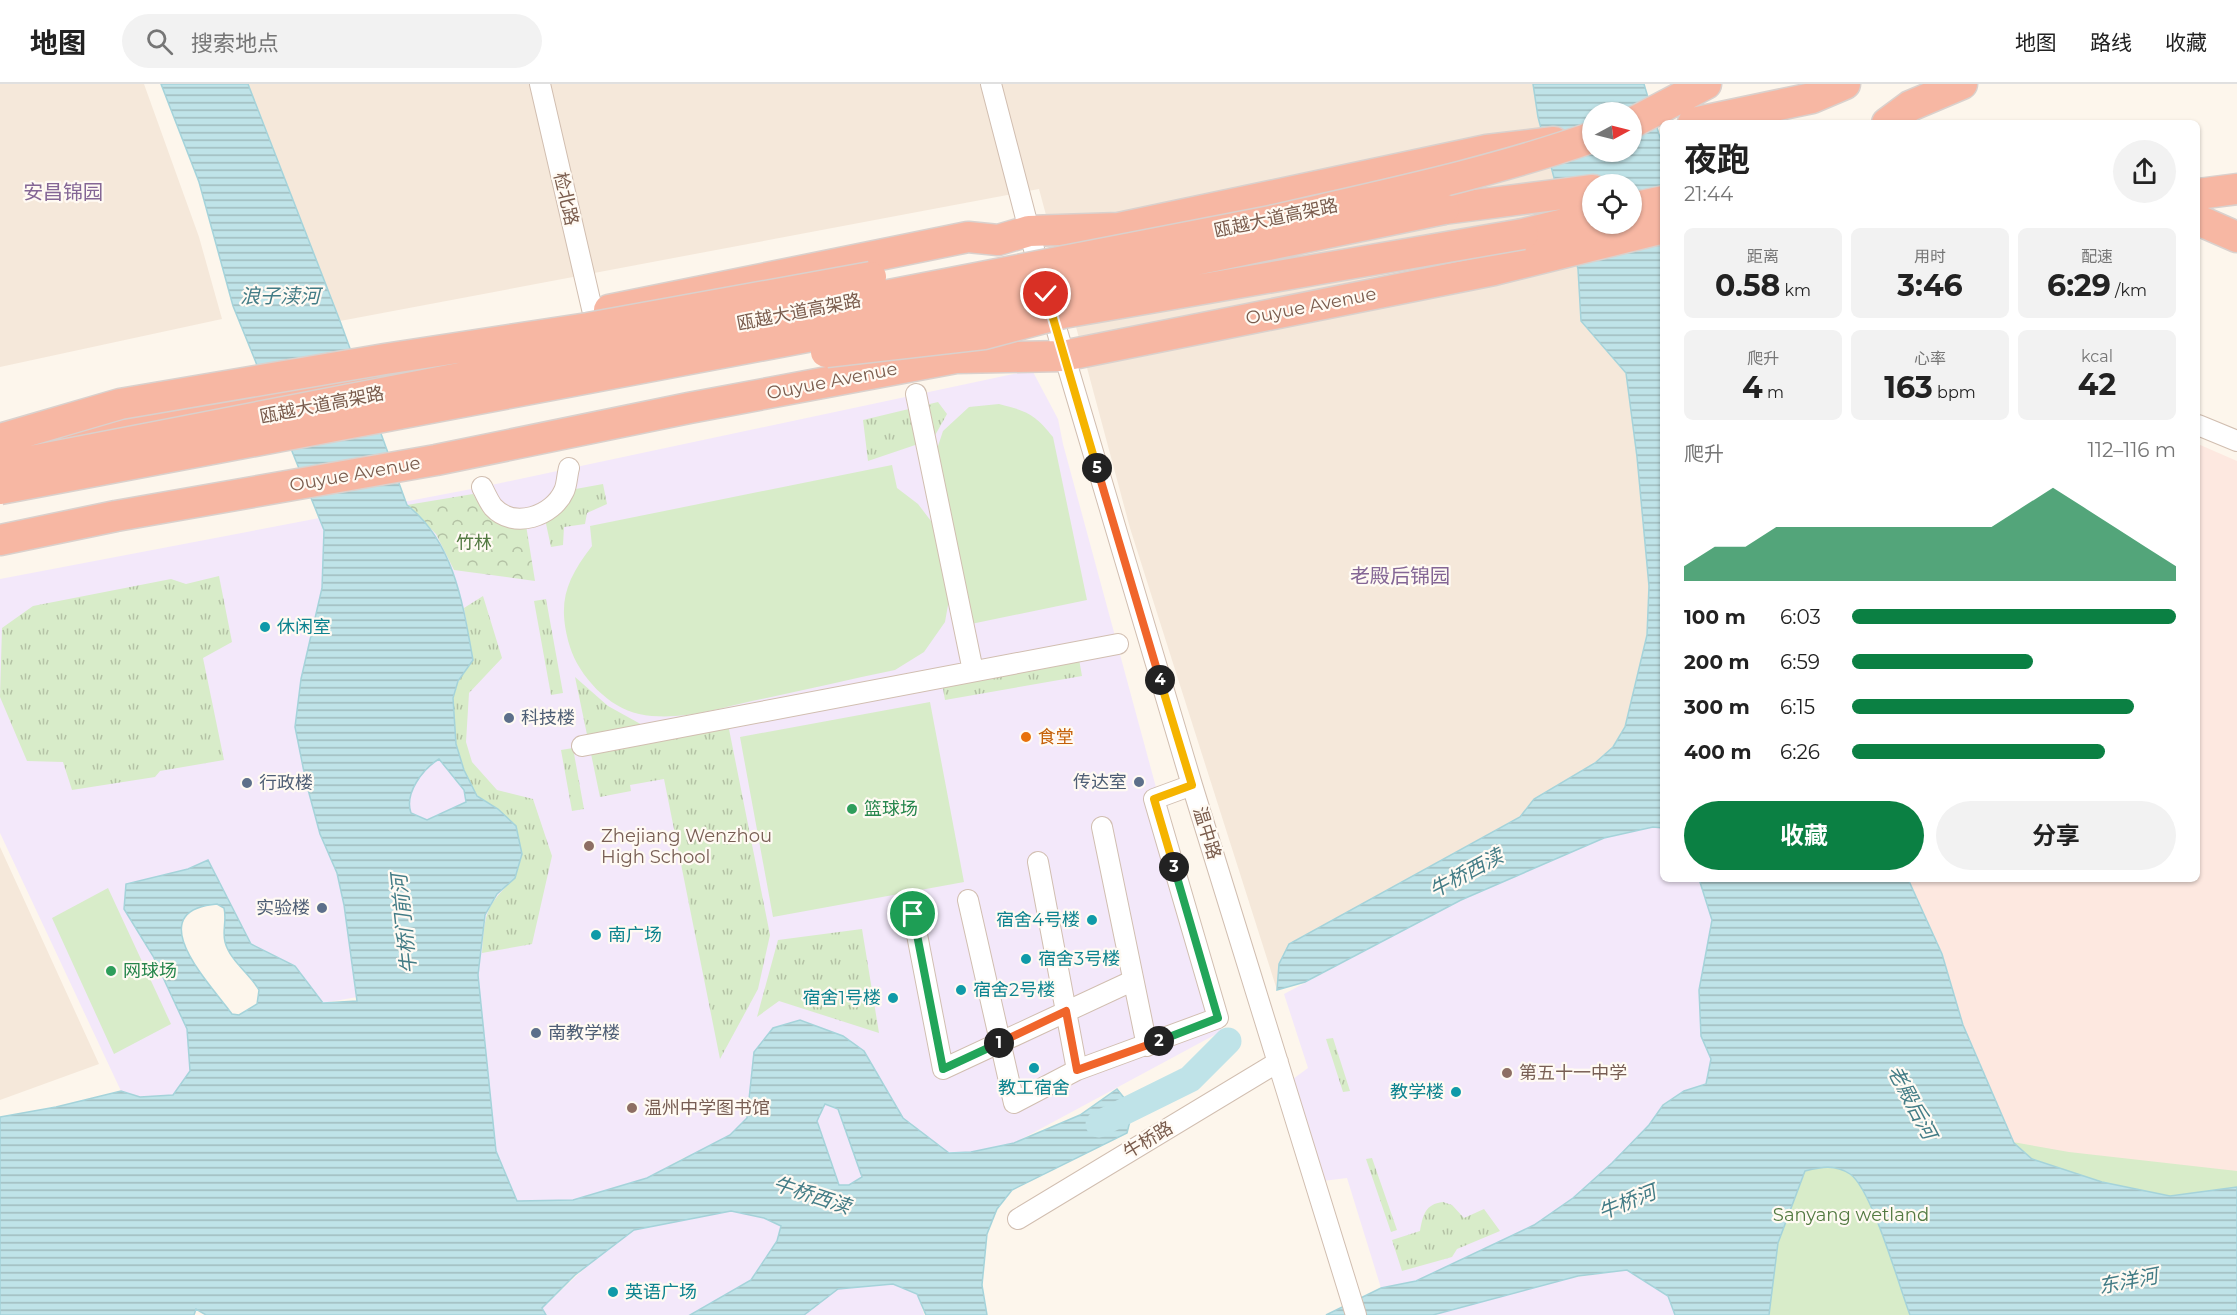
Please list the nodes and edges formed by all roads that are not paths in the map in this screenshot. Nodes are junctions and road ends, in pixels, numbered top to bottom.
1 (540, 84) edge
2 (992, 84) edge
3 (1706, 84) edge
4 (1845, 84) edge
5 (1962, 84) edge
6 (1898, 115) edge
7 (1642, 118) edge
8 (1707, 120) edge
9 (1874, 120) edge
10 (1660, 128) edge
11 (1642, 131) edge
12 (1582, 138) edge
13 (1582, 141) edge
14 (1660, 184) edge
15 (1642, 186) edge
16 (2237, 189) edge
17 (1582, 191) edge
18 (2200, 194) edge
19 (1660, 202) edge
20 (1642, 206) edge
21 (1582, 219) edge
22 (2200, 221) edge
23 (1660, 229) edge
24 (1029, 231) junction
25 (2237, 237) edge
26 (998, 240) junction
27 (593, 313) junction
28 (1063, 356) junction
29 (656, 366) junction
30 (916, 394) dead end
31 (2200, 425) edge
32 (0, 440) edge
33 (2237, 441) edge
34 (0, 450) edge
35 (0, 467) edge
36 (569, 468) dead end
37 (482, 487) dead end
38 (0, 489) edge
39 (0, 540) edge
40 (1118, 644) dead end
41 (973, 671) junction
42 (582, 746) dead end
43 (1192, 785) junction
44 (1102, 827) dead end
45 (1038, 862) dead end
46 (968, 900) dead end
47 (913, 914) dead end
48 (1132, 981) junction
49 (1066, 1011) junction
50 (1000, 1042) junction
51 (1147, 1046) junction
52 (1278, 1062) junction
53 (1077, 1070) junction
54 (1018, 1219) dead end
55 (1356, 1315) edge

1 - 27 street, 检北路
2 - 24 street, 温中路
3 - 7 highway
4 - 8 highway
5 - 6 highway
6 - 9 highway
10 - 11 highway
12 - 24 highway, bridge
13 - 35 highway, 瓯越大道高架路, bridge
14 - 15 highway
16 - 18 highway
17 - 29 highway, 瓯越大道高架路, bridge
19 - 20 highway
21 - 29 highway, bridge
22 - 25 highway
23 - 28 highway, Ouyue Avenue
24 - 26 highway
24 - 28 street, 温中路
26 - 27 highway
26 - 32 highway, bridge
27 - 34 highway
28 - 39 highway, Ouyue Avenue
28 - 43 street, 温中路
29 - 38 highway, 瓯越大道高架路, bridge
30 - 41 street
31 - 33 street
36 - 37 street
40 - 41 street
41 - 42 street
43 - 51 street
43 - 52 street, 温中路
44 - 48 street
45 - 49 street
46 - 50 street
47 - 50 street
48 - 49 street
48 - 51 street
49 - 50 street
49 - 53 street
50 - 53 street
51 - 53 street
52 - 54 street, 牛桥路
52 - 55 street, 温中路

